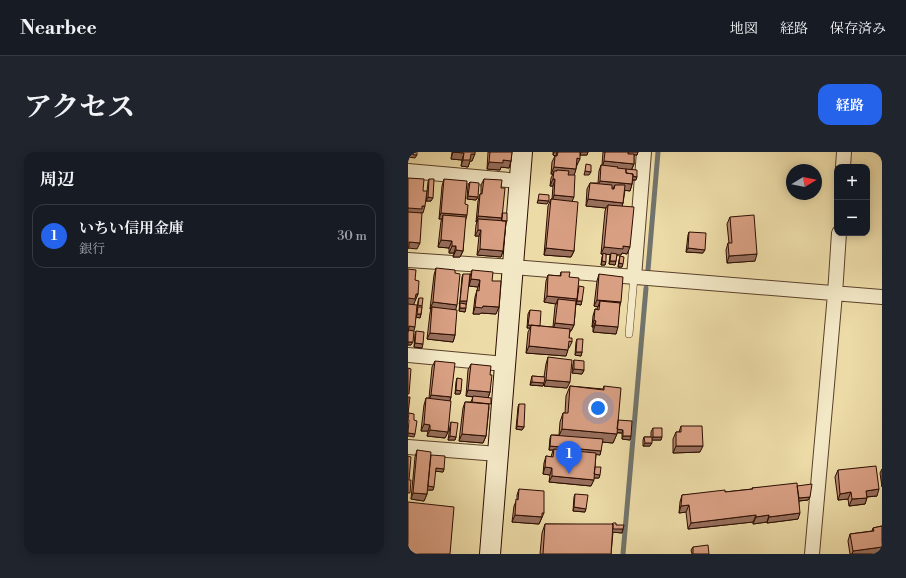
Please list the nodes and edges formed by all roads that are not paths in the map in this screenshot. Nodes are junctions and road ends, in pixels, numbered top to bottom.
1 (522, 152) edge
2 (644, 152) edge
3 (844, 152) edge
4 (843, 164) edge
5 (408, 171) edge
6 (520, 182) junction
7 (839, 236) edge
8 (408, 260) edge
9 (513, 267) junction
10 (634, 277) junction
11 (835, 294) junction
12 (882, 297) edge
13 (629, 334) dead end
14 (408, 355) edge
15 (505, 364) junction
16 (408, 447) edge
17 (498, 454) junction
18 (490, 554) edge
19 (812, 554) edge

1 - 6 street
2 - 10 street
3 - 4 street
5 - 6 street
6 - 9 street
7 - 11 street
8 - 9 street
9 - 10 street
9 - 15 street
10 - 11 street
10 - 13 lane
11 - 12 street
11 - 19 street
14 - 15 street
15 - 17 street
16 - 17 street
17 - 18 street

